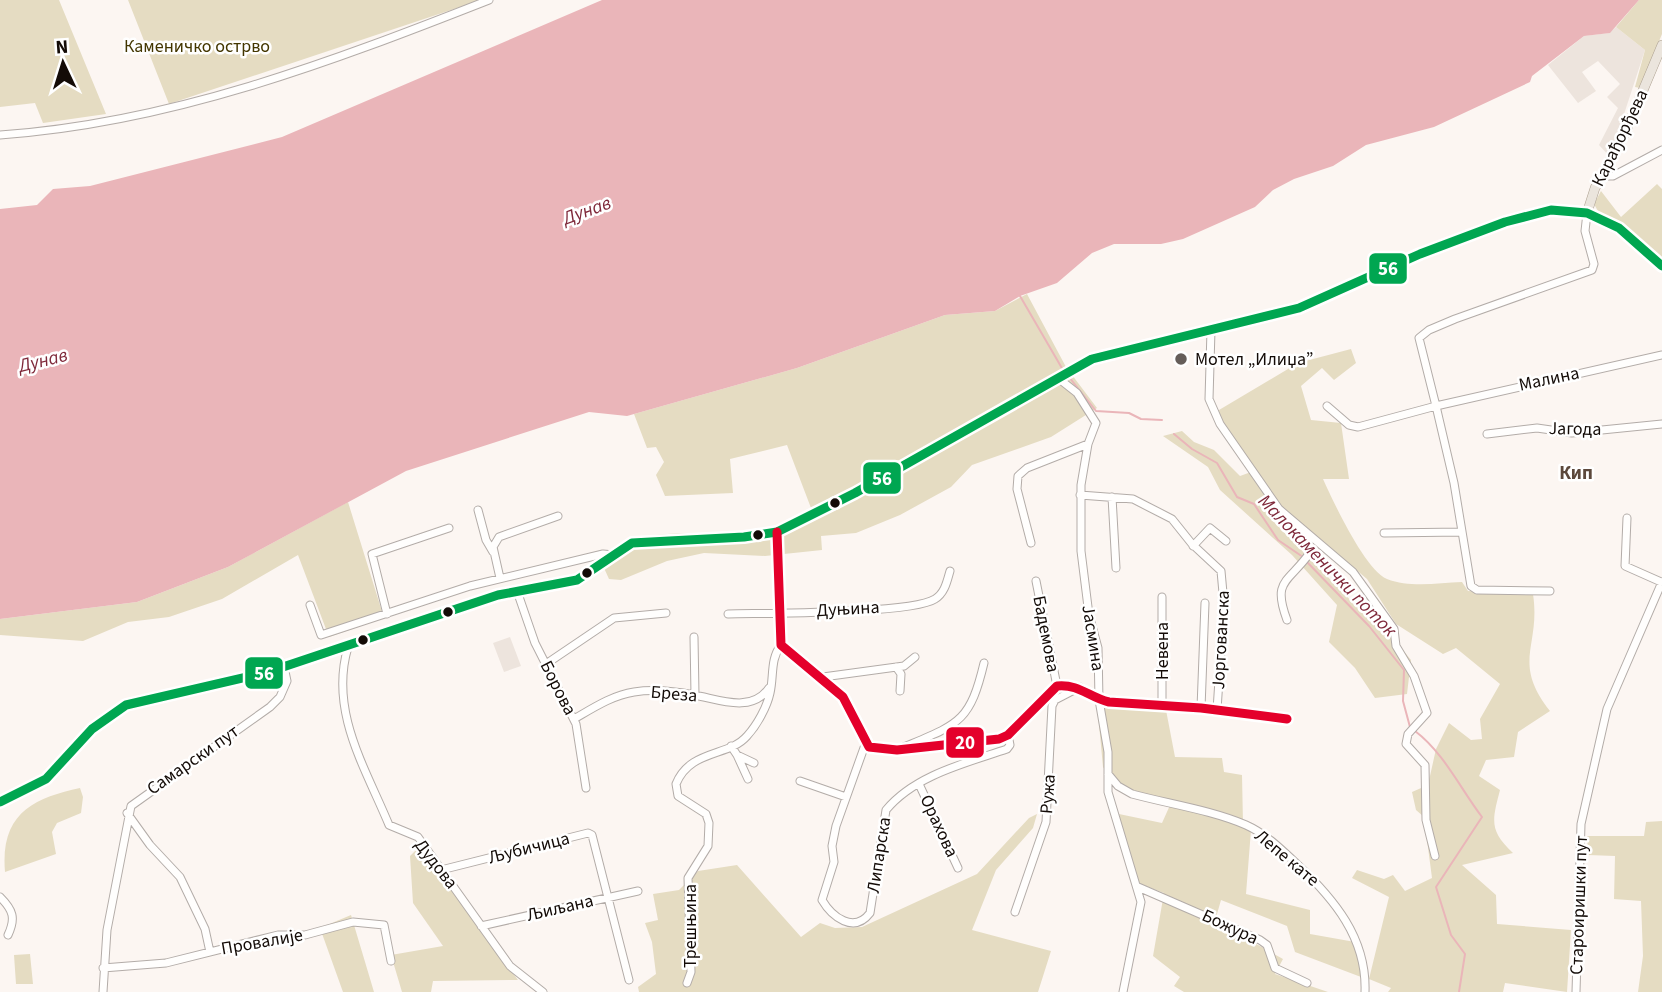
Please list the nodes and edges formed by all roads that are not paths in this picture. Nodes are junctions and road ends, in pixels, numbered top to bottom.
1 (489, 0) edge
2 (1662, 45) edge
3 (0, 135) edge
4 (1662, 150) edge
5 (1601, 176) junction
6 (1587, 212) junction
7 (1662, 267) edge
8 (1211, 330) junction
9 (1662, 355) edge
10 (1060, 376) junction
11 (1327, 406) dead end
12 (1436, 406) junction
13 (1662, 424) edge
14 (1487, 434) dead end
15 (1088, 444) junction
16 (1080, 495) junction
17 (1112, 497) junction
18 (478, 510) dead end
19 (558, 516) dead end
20 (1627, 519) dead end
21 (449, 528) dead end
22 (1305, 531) junction
23 (777, 532) junction
24 (1462, 532) junction
25 (1384, 533) dead end
26 (1226, 541) dead end
27 (1031, 543) dead end
28 (1193, 546) junction
29 (494, 552) junction
30 (614, 555) junction
31 (1116, 568) dead end
32 (950, 571) dead end
33 (500, 578) junction
34 (1036, 581) dead end
35 (1662, 582) edge
36 (517, 591) junction
37 (1550, 591) dead end
38 (1161, 597) dead end
39 (1205, 603) dead end
40 (310, 605) dead end
41 (781, 612) junction
42 (666, 613) dead end
43 (387, 614) junction
44 (728, 614) dead end
45 (1287, 620) dead end
46 (694, 637) dead end
47 (781, 645) junction
48 (348, 647) junction
49 (915, 657) dead end
50 (984, 663) dead end
51 (546, 664) junction
52 (284, 667) junction
53 (896, 667) junction
54 (823, 677) junction
55 (771, 684) junction
56 (1057, 686) junction
57 (1080, 687) junction
58 (900, 691) dead end
59 (695, 695) junction
60 (1099, 700) junction
61 (1162, 705) junction
62 (1201, 708) junction
63 (1217, 710) junction
64 (574, 719) junction
65 (1287, 719) dead end
66 (1008, 735) junction
67 (865, 745) junction
68 (731, 746) junction
69 (897, 750) junction
70 (737, 755) junction
71 (754, 762) dead end
72 (1107, 773) junction
73 (748, 779) dead end
74 (800, 781) dead end
75 (919, 783) junction
76 (586, 788) dead end
77 (846, 797) junction
78 (0, 802) edge
79 (127, 813) junction
80 (1435, 856) dead end
81 (958, 868) dead end
82 (441, 870) junction
83 (1138, 887) junction
84 (638, 891) dead end
85 (0, 897) edge
86 (608, 897) junction
87 (1015, 912) dead end
88 (481, 926) junction
89 (8, 935) dead end
90 (210, 952) junction
91 (391, 961) dead end
92 (103, 968) junction
93 (629, 980) dead end
94 (687, 983) dead end
95 (1307, 983) dead end
96 (103, 992) edge
97 (543, 992) edge
98 (1123, 992) edge
99 (1365, 992) edge
100 (1576, 992) edge

1 - 3 street
2 - 5 main road, Карађорђева
4 - 5 street
5 - 6 main road, Карађорђева
6 - 7 main road
6 - 8 main road
6 - 12 street
8 - 10 main road
8 - 22 street
9 - 12 street, Малина
10 - 15 street, Јасмина
10 - 23 main road
11 - 12 street, Малина
12 - 24 street
13 - 14 street, Јагода
15 - 16 street, Јасмина
15 - 27 street
16 - 17 street, Јоргованска
16 - 60 street, Јасмина
17 - 28 street, Јоргованска
17 - 31 street
18 - 29 street
19 - 29 street
20 - 35 street
21 - 43 street
22 - 45 street
22 - 80 street
23 - 30 main road
23 - 41 street, Трешњина
24 - 25 street
24 - 37 street
26 - 28 street
28 - 63 street, Јоргованска
29 - 33 street
30 - 33 street
30 - 36 main road
32 - 41 street, Дуњина
33 - 43 street
34 - 56 street, Бадемова
35 - 100 street, Староиришки пут
36 - 48 main road
36 - 51 street, Борова
38 - 61 street, Невена
39 - 62 street
40 - 43 street
41 - 44 street, Дуњина
41 - 47 street, Трешњина
42 - 51 street
46 - 59 street
47 - 54 street
47 - 55 street, Трешњина
48 - 52 main road
48 - 82 street, Дудова
49 - 53 street
50 - 69 street
51 - 64 street, Борова
52 - 78 main road
52 - 79 street, Самарски пут
53 - 54 street
53 - 58 street
54 - 67 street
55 - 59 street, Бреза
55 - 68 street, Трешњина
56 - 57 street
56 - 66 street
57 - 60 street
57 - 87 street, Ружа
59 - 64 street, Бреза
60 - 61 street
60 - 72 street, Јасмина
61 - 62 street
62 - 63 street
63 - 65 street
64 - 76 street, Борова
66 - 69 street
66 - 75 street, Липарска
67 - 69 street
67 - 77 street, Липарска
68 - 70 street
68 - 94 street, Трешњина
70 - 71 street
70 - 73 street
72 - 83 street, Јасмина
72 - 99 street, Лепе кате
74 - 77 street
75 - 77 street, Липарска
75 - 81 street, Орахова
79 - 90 street
79 - 92 street
82 - 86 street, Љубичица
82 - 88 street, Дудова
83 - 95 street, Божура
83 - 98 street, Јасмина
84 - 86 street, Љиљана
85 - 89 street
86 - 88 street, Љиљана
86 - 93 street
88 - 97 street, Дудова
90 - 91 street, Провалије
90 - 92 street, Провалије
92 - 96 street

